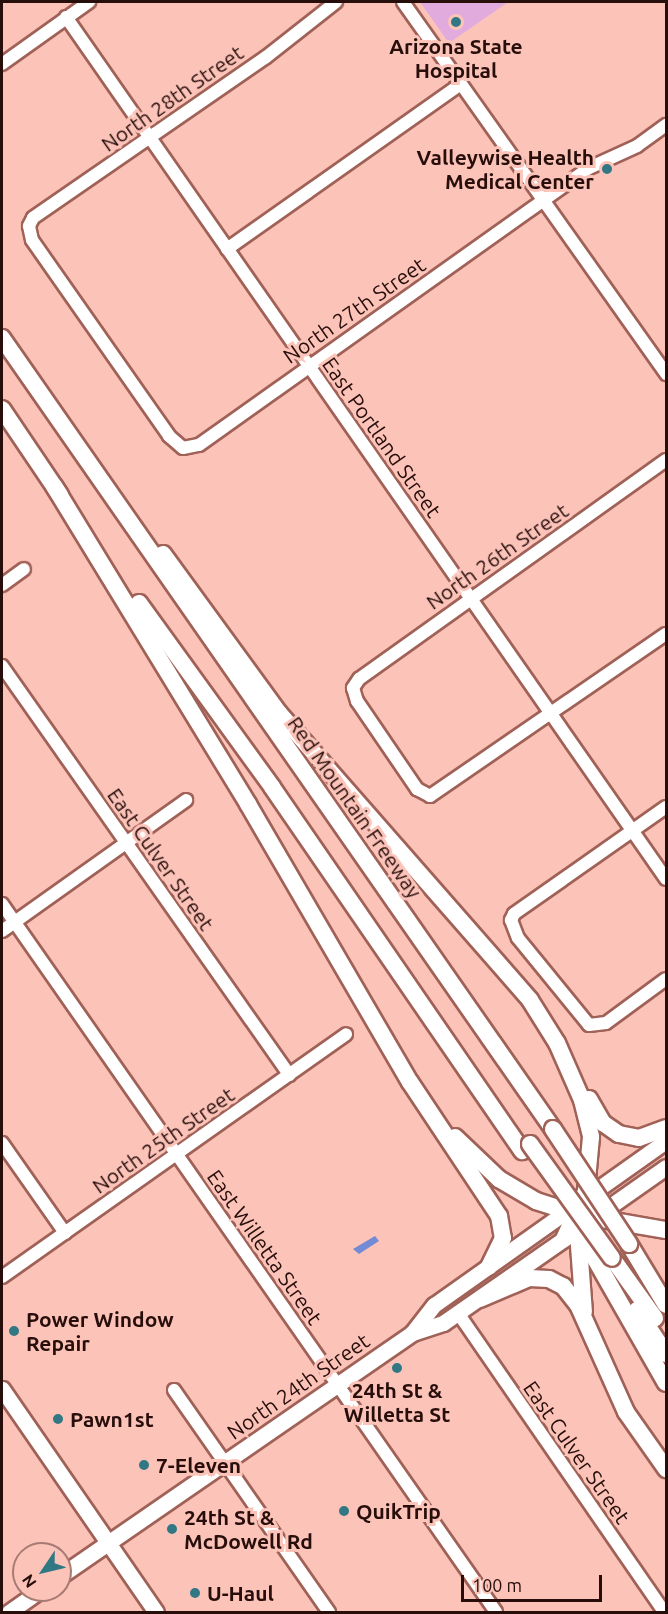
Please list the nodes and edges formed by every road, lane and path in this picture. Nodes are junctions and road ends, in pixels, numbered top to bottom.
1 (88, 2) edge
2 (336, 2) edge
3 (403, 2) edge
4 (66, 17) junction
5 (2, 64) edge
6 (461, 84) junction
7 (666, 125) edge
8 (150, 137) junction
9 (545, 199) junction
10 (227, 249) junction
11 (2, 338) edge
12 (308, 366) junction
13 (666, 374) edge
14 (2, 409) edge
15 (183, 448) joint
16 (666, 460) edge
17 (100, 482) junction
18 (54, 486) junction
19 (24, 569) dead end
20 (2, 585) edge
21 (470, 599) junction
22 (666, 634) edge
23 (2, 666) edge
24 (552, 715) junction
25 (186, 800) dead end
26 (666, 807) edge
27 (633, 831) junction
28 (126, 843) junction
29 (666, 879) edge
30 (2, 904) edge
31 (14, 922) junction
32 (2, 931) edge
33 (666, 980) edge
34 (346, 1034) dead end
35 (556, 1043) junction
36 (289, 1075) junction
37 (433, 1116) junction
38 (666, 1128) edge
39 (666, 1141) edge
40 (2, 1143) edge
41 (526, 1148) junction
42 (176, 1155) junction
43 (666, 1167) edge
44 (581, 1216) junction
45 (666, 1230) edge
46 (64, 1233) junction
47 (564, 1239) joint
48 (629, 1244) junction
49 (605, 1264) junction
50 (489, 1267) junction
51 (2, 1277) edge
52 (666, 1282) edge
53 (480, 1299) junction
54 (666, 1305) edge
55 (458, 1313) junction
56 (585, 1318) junction
57 (412, 1333) junction
58 (666, 1335) edge
59 (666, 1354) edge
60 (666, 1383) edge
61 (338, 1384) junction
62 (2, 1389) edge
63 (174, 1390) dead end
64 (225, 1463) junction
65 (666, 1469) edge
66 (107, 1544) junction
67 (72, 1568) edge
68 (23, 1602) edge
69 (9, 1612) edge
70 (156, 1612) edge
71 (329, 1612) edge
72 (496, 1612) edge
73 (664, 1612) edge

1 - 4 street
2 - 8 street, North 28th Street
3 - 6 street
4 - 5 street
4 - 8 street, East Portland Street
6 - 9 street
6 - 10 street
7 - 9 street, North 27th Street
8 - 10 street, East Portland Street
8 - 15 street, North 28th Street
9 - 12 street, North 27th Street
9 - 13 street
10 - 12 street, East Portland Street
11 - 17 highway, Red Mountain Freeway
12 - 15 street, North 27th Street
12 - 21 street, East Portland Street
14 - 18 highway
16 - 21 street, North 26th Street
17 - 35 highway
17 - 48 highway, Red Mountain Freeway, bridge
18 - 37 highway
18 - 41 highway
19 - 20 street
21 - 24 street, East Portland Street
21 - 24 street, North 26th Street
22 - 24 street
23 - 28 street, East Culver Street
24 - 27 street, East Portland Street
25 - 28 street
26 - 27 street
27 - 29 street, East Portland Street
27 - 33 street
28 - 31 street
28 - 36 street, East Culver Street
30 - 31 street, East Willetta Street
31 - 32 street
31 - 42 street, East Willetta Street
34 - 36 street, North 25th Street
35 - 38 highway
35 - 44 highway
36 - 42 street, North 25th Street
37 - 44 highway
37 - 50 highway
39 - 44 main road, North 24th Street
40 - 46 street
41 - 44 highway
41 - 49 highway, bridge
42 - 46 street, North 25th Street
42 - 61 street, East Willetta Street
43 - 44 main road, North 24th Street
44 - 45 highway
44 - 47 highway
44 - 49 highway
44 - 50 main road, North 24th Street
44 - 56 highway
46 - 51 street, North 25th Street
47 - 53 main road, North 24th Street
48 - 52 highway
48 - 54 highway, Red Mountain Freeway
49 - 58 highway
49 - 59 highway
49 - 60 highway
50 - 57 main road, North 24th Street
53 - 55 main road, North 24th Street
53 - 56 highway
55 - 57 main road, North 24th Street
55 - 73 street, East Culver Street
56 - 65 highway
57 - 61 main road, North 24th Street
61 - 64 main road, North 24th Street
61 - 72 street, East Willetta Street
62 - 66 main road
63 - 64 street
64 - 66 main road, North 24th Street
64 - 71 street
66 - 67 main road, North 24th Street
66 - 70 main road
68 - 69 main road

